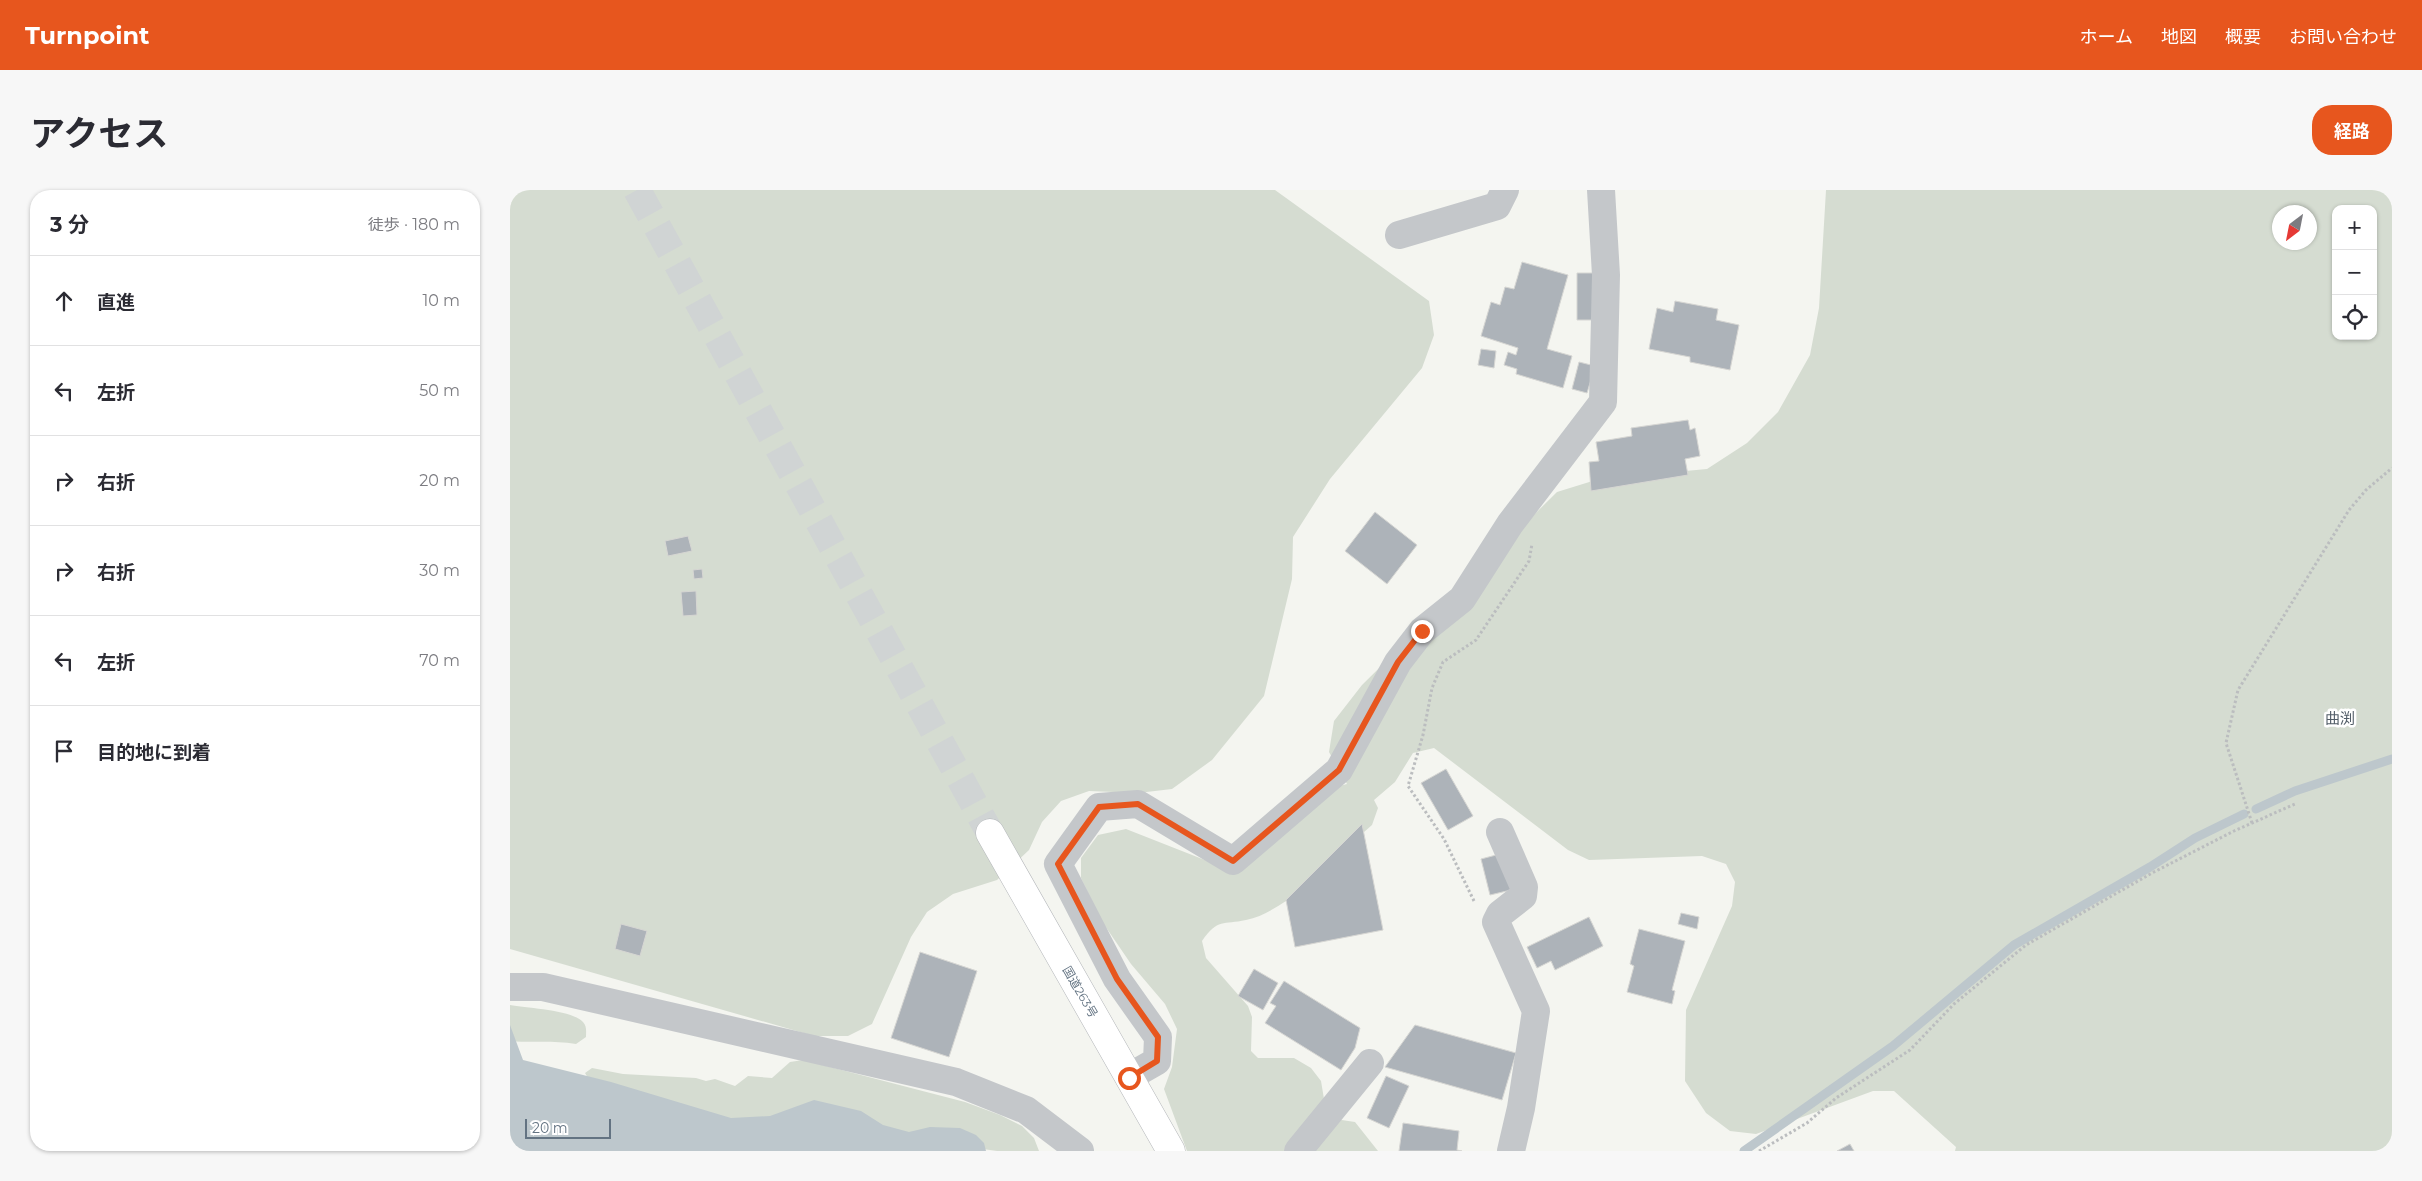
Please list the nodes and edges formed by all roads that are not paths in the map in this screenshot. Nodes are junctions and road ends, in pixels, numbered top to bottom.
1 (1505, 190) edge
2 (1601, 190) edge
3 (1399, 235) dead end
4 (1500, 832) dead end
5 (990, 834) tunnel mouth
6 (510, 986) edge
7 (1370, 1063) dead end
8 (1129, 1078) junction
9 (1080, 1151) edge
10 (1171, 1151) edge
11 (1298, 1151) edge
12 (1511, 1151) edge

1 - 3 street
2 - 8 street
4 - 12 street
5 - 8 highway, 国道263号
6 - 9 street
7 - 11 street
8 - 10 highway, 国道263号

